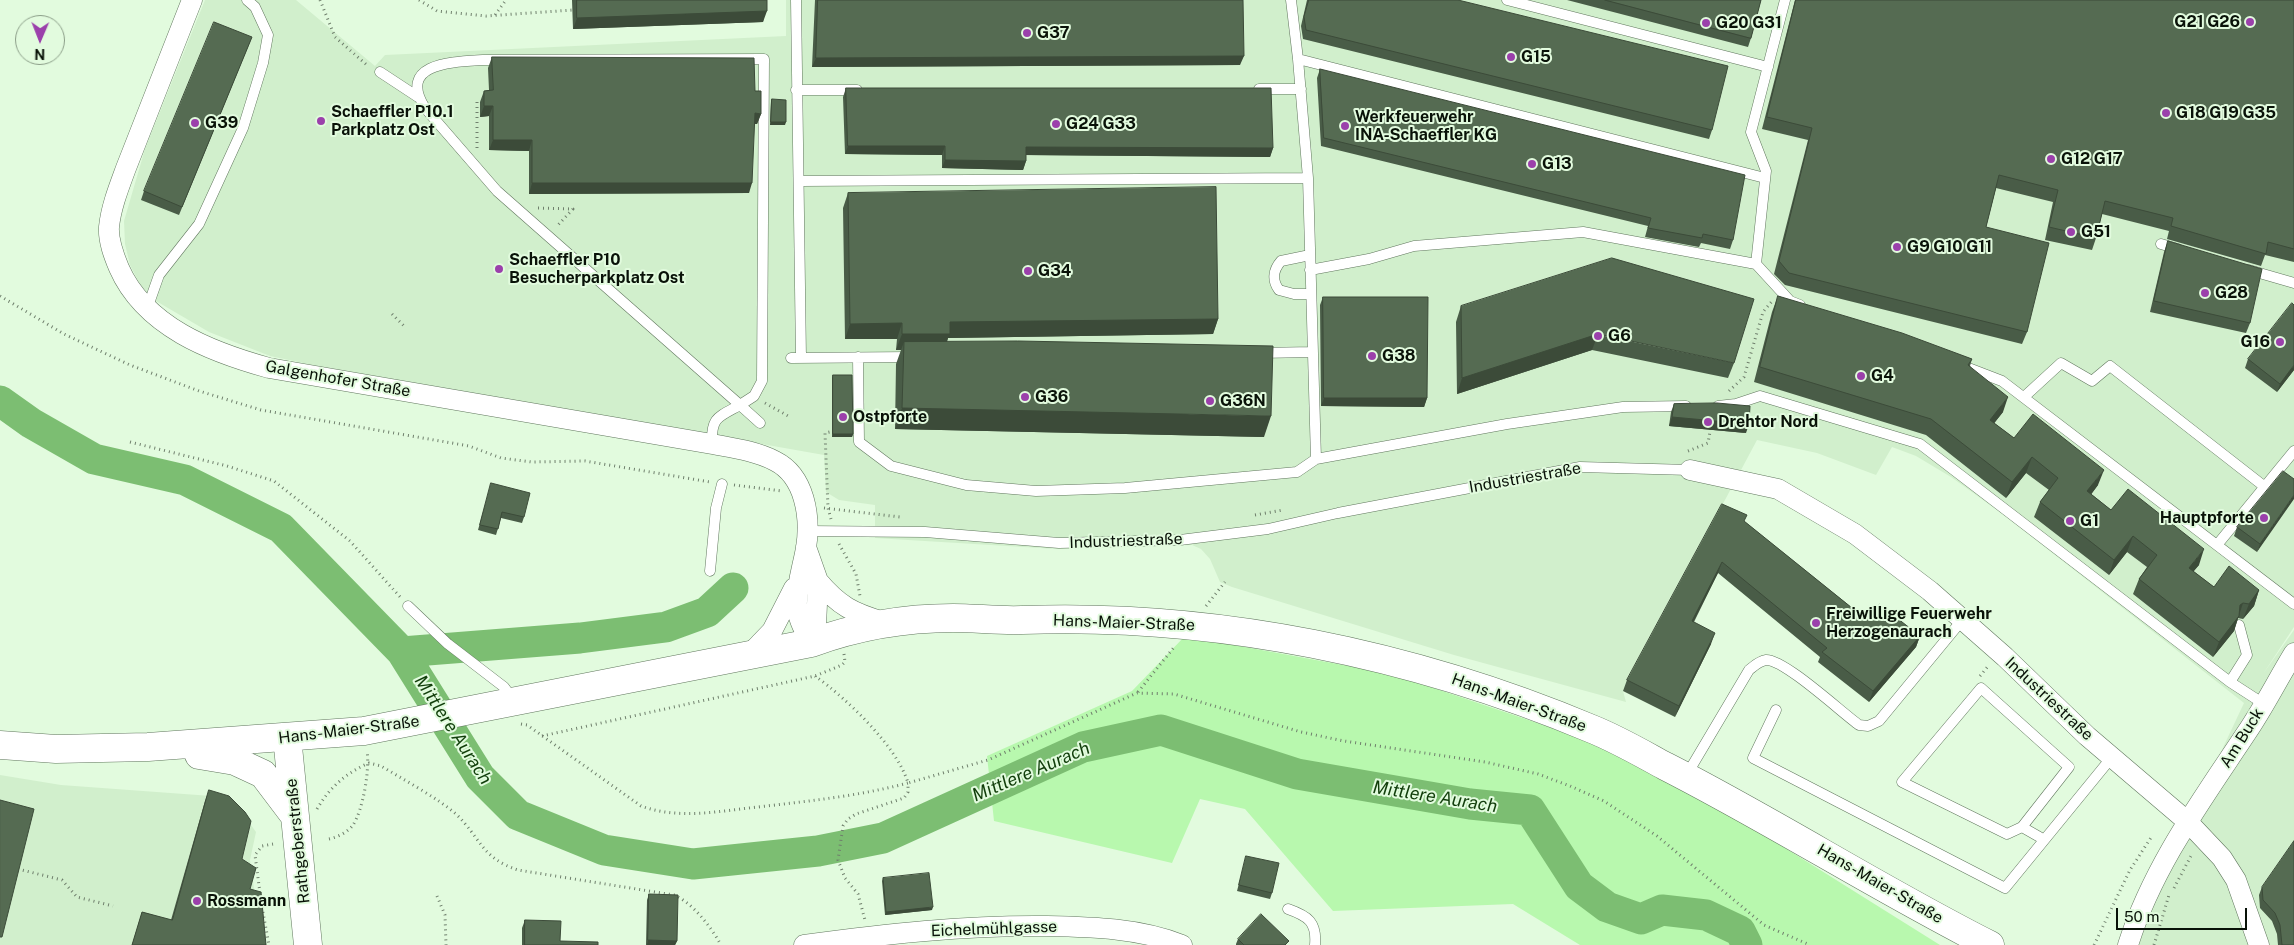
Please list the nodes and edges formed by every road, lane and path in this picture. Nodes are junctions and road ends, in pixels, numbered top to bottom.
1 (192, 0) edge
2 (248, 0) edge
3 (320, 0) edge
4 (419, 0) edge
5 (506, 0) edge
6 (796, 0) edge
7 (1291, 0) edge
8 (1506, 0) edge
9 (1785, 0) edge
10 (573, 10) dead end
11 (495, 15) junction
12 (1298, 59) junction
13 (1768, 67) junction
14 (380, 72) joint
15 (1301, 89) junction
16 (796, 90) junction
17 (865, 90) edge
18 (1251, 90) edge
19 (418, 97) junction
20 (477, 102) dead end
21 (476, 167) junction
22 (1308, 178) junction
23 (1765, 178) junction
24 (800, 181) junction
25 (514, 208) junction
26 (539, 208) junction
27 (545, 214) dead end
28 (552, 219) dead end
29 (558, 225) junction
30 (565, 232) dead end
31 (2161, 244) dead end
32 (2190, 253) edge
33 (1310, 255) junction
34 (1756, 264) junction
35 (2236, 266) edge
36 (1310, 270) junction
37 (2294, 284) edge
38 (1311, 294) junction
39 (0, 296) edge
40 (1808, 308) edge
41 (147, 309) junction
42 (1763, 312) dead end
43 (392, 314) dead end
44 (405, 327) dead end
45 (1313, 352) junction
46 (1243, 353) edge
47 (927, 357) edge
48 (791, 358) dead end
49 (802, 358) junction
50 (858, 358) junction
51 (1956, 363) edge
52 (1744, 377) dead end
53 (754, 396) junction
54 (2024, 397) junction
55 (740, 405) junction
56 (1705, 406) junction
57 (790, 417) dead end
58 (760, 423) dead end
59 (832, 431) edge
60 (130, 442) dead end
61 (712, 444) junction
62 (2294, 451) edge
63 (1316, 459) junction
64 (1690, 470) junction
65 (722, 484) junction
66 (2265, 487) junction
67 (773, 490) dead end
68 (828, 508) junction
69 (1285, 510) dead end
70 (904, 517) dead end
71 (1246, 517) dead end
72 (835, 531) junction
73 (806, 539) junction
74 (2217, 545) junction
75 (710, 571) dead end
76 (808, 579) junction
77 (859, 598) dead end
78 (2294, 604) edge
79 (408, 606) joint
80 (1963, 618) junction
81 (999, 621) junction
82 (891, 624) junction
83 (2239, 625) edge
84 (811, 644) junction
85 (2294, 653) edge
86 (844, 655) dead end
87 (749, 656) junction
88 (1988, 666) dead end
89 (815, 676) junction
90 (1978, 679) dead end
91 (2230, 682) junction
92 (514, 701) junction
93 (2264, 704) junction
94 (1776, 710) dead end
95 (527, 725) dead end
96 (541, 736) junction
97 (287, 738) junction
98 (0, 745) edge
99 (148, 747) junction
100 (366, 747) dead end
101 (2112, 756) junction
102 (369, 763) junction
103 (1686, 776) junction
104 (908, 783) junction
105 (305, 813) junction
106 (2188, 822) junction
107 (2022, 827) junction
108 (2152, 836) dead end
109 (329, 839) dead end
110 (2044, 839) junction
111 (273, 844) dead end
112 (18, 869) edge
113 (260, 894) edge
114 (436, 896) dead end
115 (262, 904) edge
116 (113, 906) dead end
117 (1288, 909) dead end
118 (867, 936) junction
119 (269, 945) edge
120 (308, 945) edge
121 (446, 945) edge
122 (721, 945) edge
123 (804, 945) edge
124 (1182, 945) edge
125 (1315, 945) edge
126 (1810, 945) edge
127 (1990, 945) edge
128 (2094, 945) edge
129 (2128, 945) edge
130 (2260, 945) edge

1 - 41 street, Galgenhofer Straße
2 - 41 lane
3 - 14 path
4 - 11 path
5 - 11 path
6 - 16 lane
7 - 12 lane
8 - 13 lane
9 - 13 lane
10 - 11 path
12 - 15 lane
12 - 23 lane
13 - 23 lane
14 - 19 lane
15 - 18 lane
15 - 22 lane
16 - 17 lane
16 - 24 lane
19 - 21 lane
19 - 53 lane
20 - 21 path
21 - 25 lane
22 - 24 lane
22 - 33 lane
23 - 34 lane
24 - 49 lane
25 - 26 path
25 - 55 lane
26 - 27 path
26 - 29 path
28 - 29 path
29 - 30 path
31 - 32 lane
33 - 36 lane
33 - 38 lane
34 - 36 lane
34 - 40 lane
35 - 37 lane
36 - 38 lane
38 - 45 lane
39 - 65 path
41 - 61 street, Galgenhofer Straße
42 - 52 path
43 - 44 path
45 - 46 lane
45 - 63 lane
47 - 50 lane
48 - 49 lane
49 - 50 lane
50 - 63 lane
51 - 54 lane
53 - 55 lane
53 - 57 path
54 - 66 lane
54 - 74 lane
55 - 58 lane
55 - 61 lane
56 - 63 lane
56 - 64 path
56 - 91 lane
59 - 68 path
60 - 79 path
61 - 73 street, Galgenhofer Straße
62 - 66 lane
64 - 72 lane, Industriestraße
64 - 80 street, Industriestraße
65 - 67 path
65 - 75 lane
66 - 74 lane
68 - 70 path
68 - 72 path
69 - 71 path
72 - 73 lane, Industriestraße
72 - 77 path
73 - 76 street, Galgenhofer Straße
74 - 78 lane
76 - 82 street
76 - 84 street, Galgenhofer Straße
76 - 87 street, Galgenhofer Straße
79 - 92 lane
80 - 101 street, Industriestraße
80 - 103 lane
81 - 82 street, Hans-Maier-Straße
81 - 84 street, Hans-Maier-Straße
81 - 103 street, Hans-Maier-Straße
82 - 84 street, Hans-Maier-Straße
83 - 91 lane
84 - 87 street, Hans-Maier-Straße
85 - 93 street, Am Buck
86 - 89 path
87 - 92 street, Hans-Maier-Straße
88 - 90 path
89 - 96 path
89 - 104 path
91 - 93 lane
92 - 97 street, Hans-Maier-Straße
93 - 106 street, Am Buck
94 - 110 lane
95 - 96 path
96 - 104 path
97 - 99 street, Hans-Maier-Straße
97 - 105 street, Rathgeberstraße
98 - 99 street, Hans-Maier-Straße
99 - 105 street
100 - 102 path
101 - 106 street, Industriestraße
101 - 110 lane
102 - 105 path
102 - 109 path
102 - 122 path
103 - 127 street, Hans-Maier-Straße
104 - 118 path
104 - 126 path
105 - 120 street, Rathgeberstraße
106 - 129 street, Am Buck
106 - 130 street, Industriestraße
107 - 107 lane
107 - 110 lane
108 - 128 path
111 - 113 path
112 - 116 path
114 - 121 path
115 - 119 path
117 - 125 lane
118 - 123 street, Eichelmühlgasse
118 - 124 street, Eichelmühlgasse

